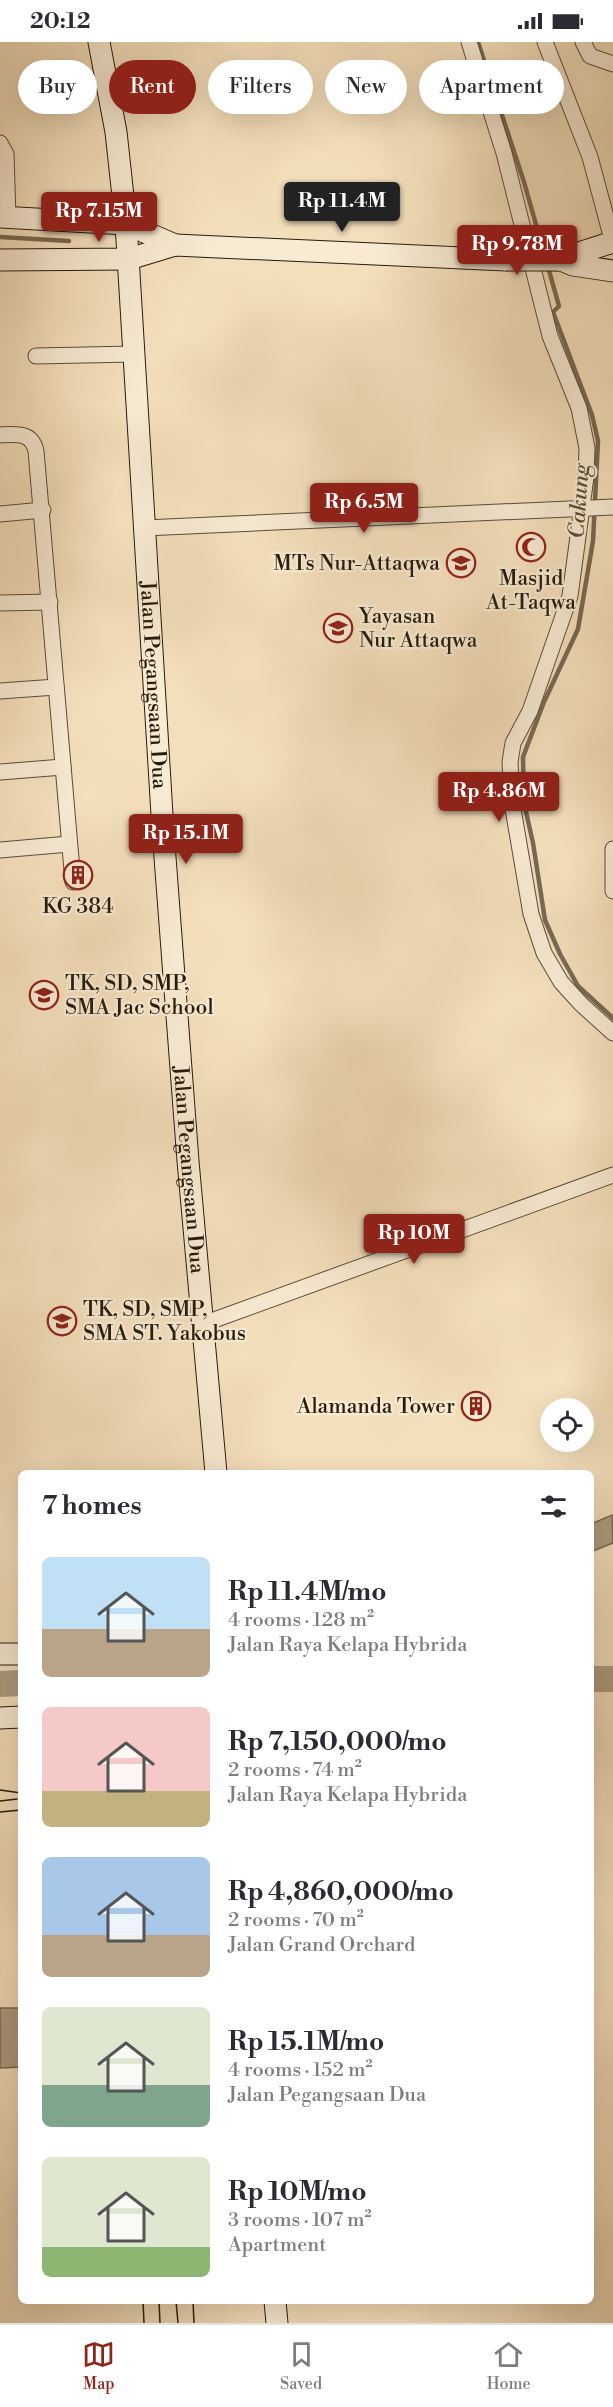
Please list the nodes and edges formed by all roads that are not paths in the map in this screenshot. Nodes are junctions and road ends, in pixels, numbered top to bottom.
1 (99, 42) edge
2 (469, 42) edge
3 (545, 42) edge
4 (584, 42) edge
5 (613, 64) edge
6 (0, 142) edge
7 (124, 199) junction
8 (4, 217) edge
9 (73, 222) junction
10 (95, 223) junction
11 (126, 224) junction
12 (613, 242) edge
13 (175, 245) junction
14 (98, 259) junction
15 (129, 259) junction
16 (559, 260) junction
17 (0, 261) edge
18 (613, 271) edge
19 (134, 354) junction
20 (36, 356) dead end
21 (0, 435) edge
22 (613, 507) edge
23 (585, 508) junction
24 (43, 510) junction
25 (0, 514) edge
26 (144, 528) junction
27 (50, 602) junction
28 (0, 603) edge
29 (56, 687) junction
30 (0, 691) edge
31 (63, 767) junction
32 (0, 772) edge
33 (69, 844) junction
34 (613, 849) edge
35 (0, 850) edge
36 (73, 882) dead end
37 (613, 891) edge
38 (613, 1033) edge
39 (613, 1174) edge
40 (203, 1324) junction
41 (216, 1470) edge
42 (0, 1654) edge
43 (18, 1654) edge
44 (18, 1717) edge
45 (0, 1718) edge
46 (275, 2304) edge
47 (277, 2323) edge

1 - 7 main road, Jalan Pegangsaan Dua
2 - 23 street
3 - 12 street
4 - 5 street
6 - 8 street
7 - 9 main road
7 - 11 main road, Jalan Pegangsaan Dua
8 - 9 main road
9 - 10 main road
10 - 11 main road
10 - 14 main road
11 - 13 main road
11 - 15 main road, Jalan Pegangsaan Dua
12 - 16 main road
13 - 15 main road
13 - 16 main road, bridge
14 - 15 main road
14 - 17 main road
15 - 19 main road, Jalan Pegangsaan Dua
16 - 18 main road
19 - 20 street
19 - 26 main road, Jalan Pegangsaan Dua
21 - 24 street
22 - 23 street
23 - 26 street
23 - 38 street
24 - 25 street
24 - 27 street
26 - 40 main road, Jalan Pegangsaan Dua
27 - 28 street
27 - 29 street
29 - 30 street
29 - 31 street
31 - 32 street
31 - 33 street
33 - 35 street
33 - 36 street
34 - 37 street
39 - 40 street
40 - 41 main road, Jalan Pegangsaan Dua
42 - 43 main road
44 - 45 main road
46 - 47 main road

